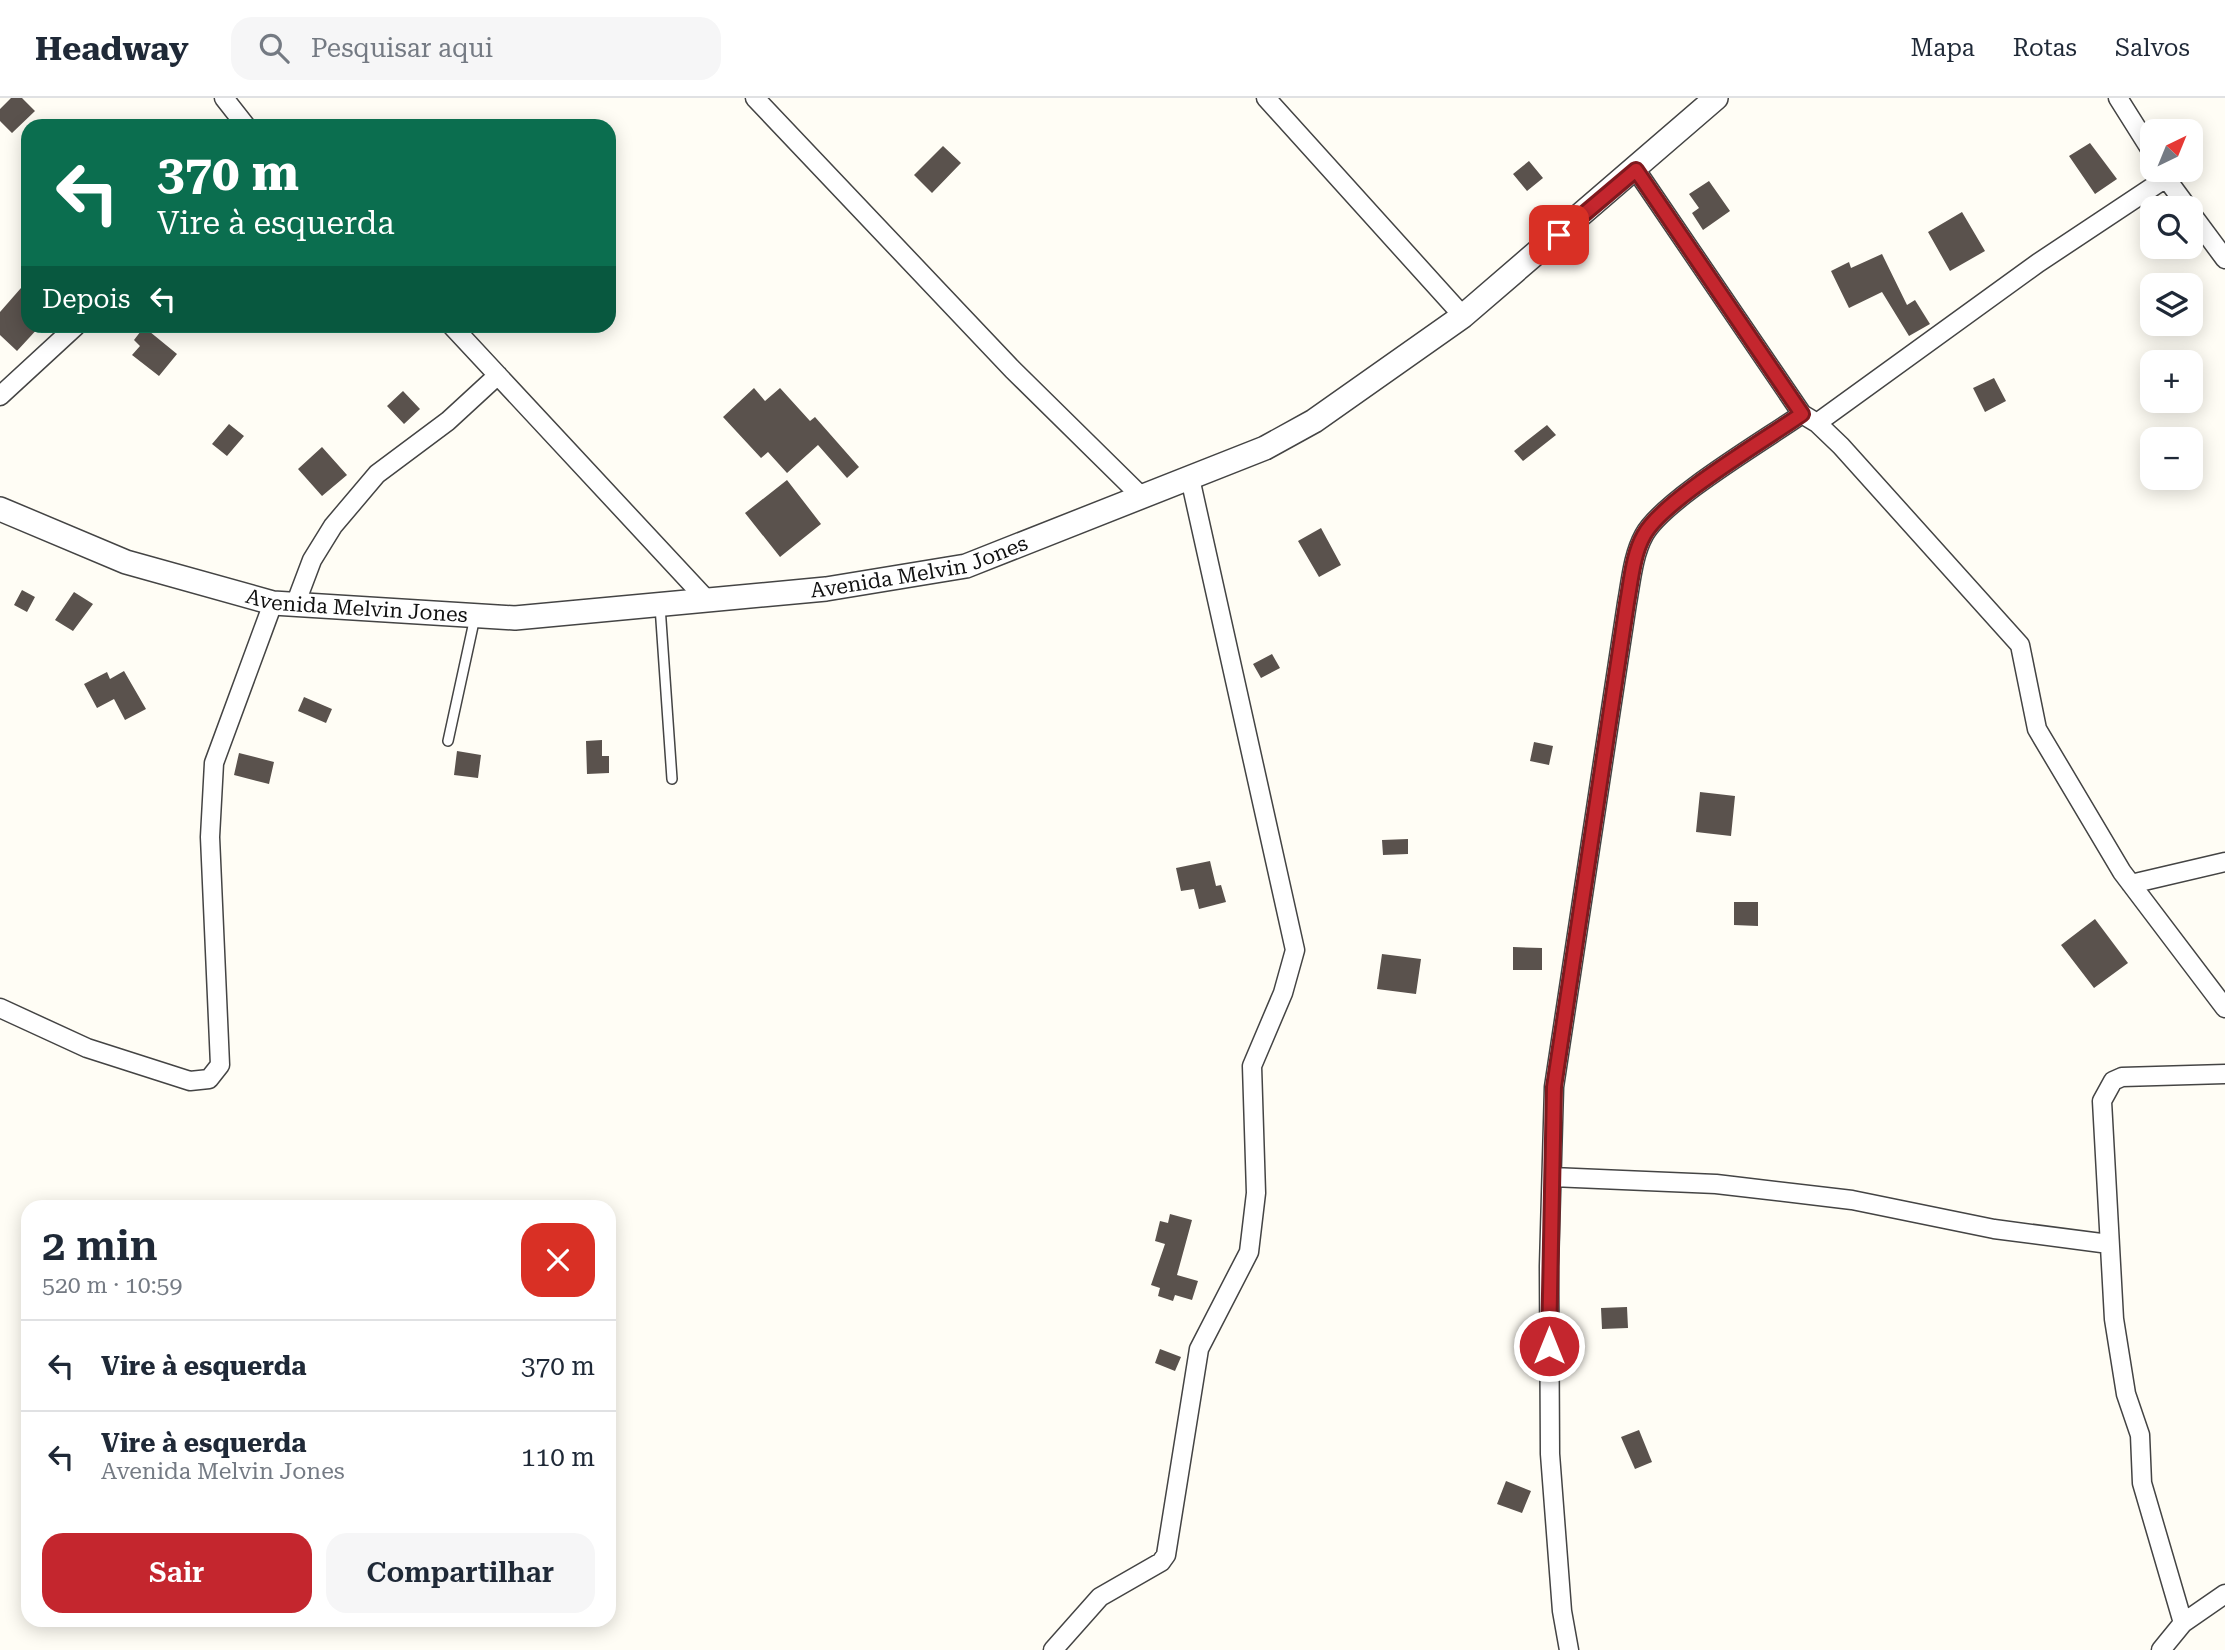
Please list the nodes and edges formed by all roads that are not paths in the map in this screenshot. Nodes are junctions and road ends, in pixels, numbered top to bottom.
1 (224, 98) edge
2 (755, 98) edge
3 (1266, 98) edge
4 (1716, 98) edge
5 (2118, 98) edge
6 (241, 119) edge
7 (2140, 133) edge
8 (1636, 170) junction
9 (2153, 182) edge
10 (2203, 229) edge
11 (2225, 259) edge
12 (1463, 316) junction
13 (68, 333) edge
14 (459, 333) edge
15 (498, 375) junction
16 (0, 396) edge
17 (1810, 419) junction
18 (1190, 478) junction
19 (1142, 497) junction
20 (0, 509) edge
21 (707, 600) junction
22 (284, 604) junction
23 (660, 605) junction
24 (475, 616) junction
25 (448, 741) dead end
26 (672, 779) dead end
27 (2225, 862) edge
28 (2131, 884) junction
29 (0, 1008) edge
30 (2225, 1008) edge
31 (2225, 1074) edge
32 (1552, 1177) junction
33 (2109, 1244) junction
34 (2225, 1594) edge
35 (2183, 1623) junction
36 (1053, 1650) edge
37 (1569, 1650) edge
38 (2161, 1650) edge

1 - 6 street
2 - 19 street
3 - 12 street
4 - 8 street, Avenida Melvin Jones
5 - 7 street
8 - 12 street, Avenida Melvin Jones
8 - 17 street
9 - 17 street
10 - 11 street
12 - 18 street, Avenida Melvin Jones
13 - 16 street
14 - 15 street
15 - 21 street
15 - 22 street
17 - 28 street
17 - 32 street
18 - 19 street, Avenida Melvin Jones
18 - 36 street
19 - 21 street, Avenida Melvin Jones
20 - 22 street, Avenida Melvin Jones
21 - 23 street, Avenida Melvin Jones
22 - 24 street, Avenida Melvin Jones
22 - 29 street
23 - 24 street, Avenida Melvin Jones
23 - 26 lane
24 - 25 lane
27 - 28 street
28 - 30 street
31 - 33 street
32 - 33 street
32 - 37 street
33 - 35 street
34 - 35 street
35 - 38 street

